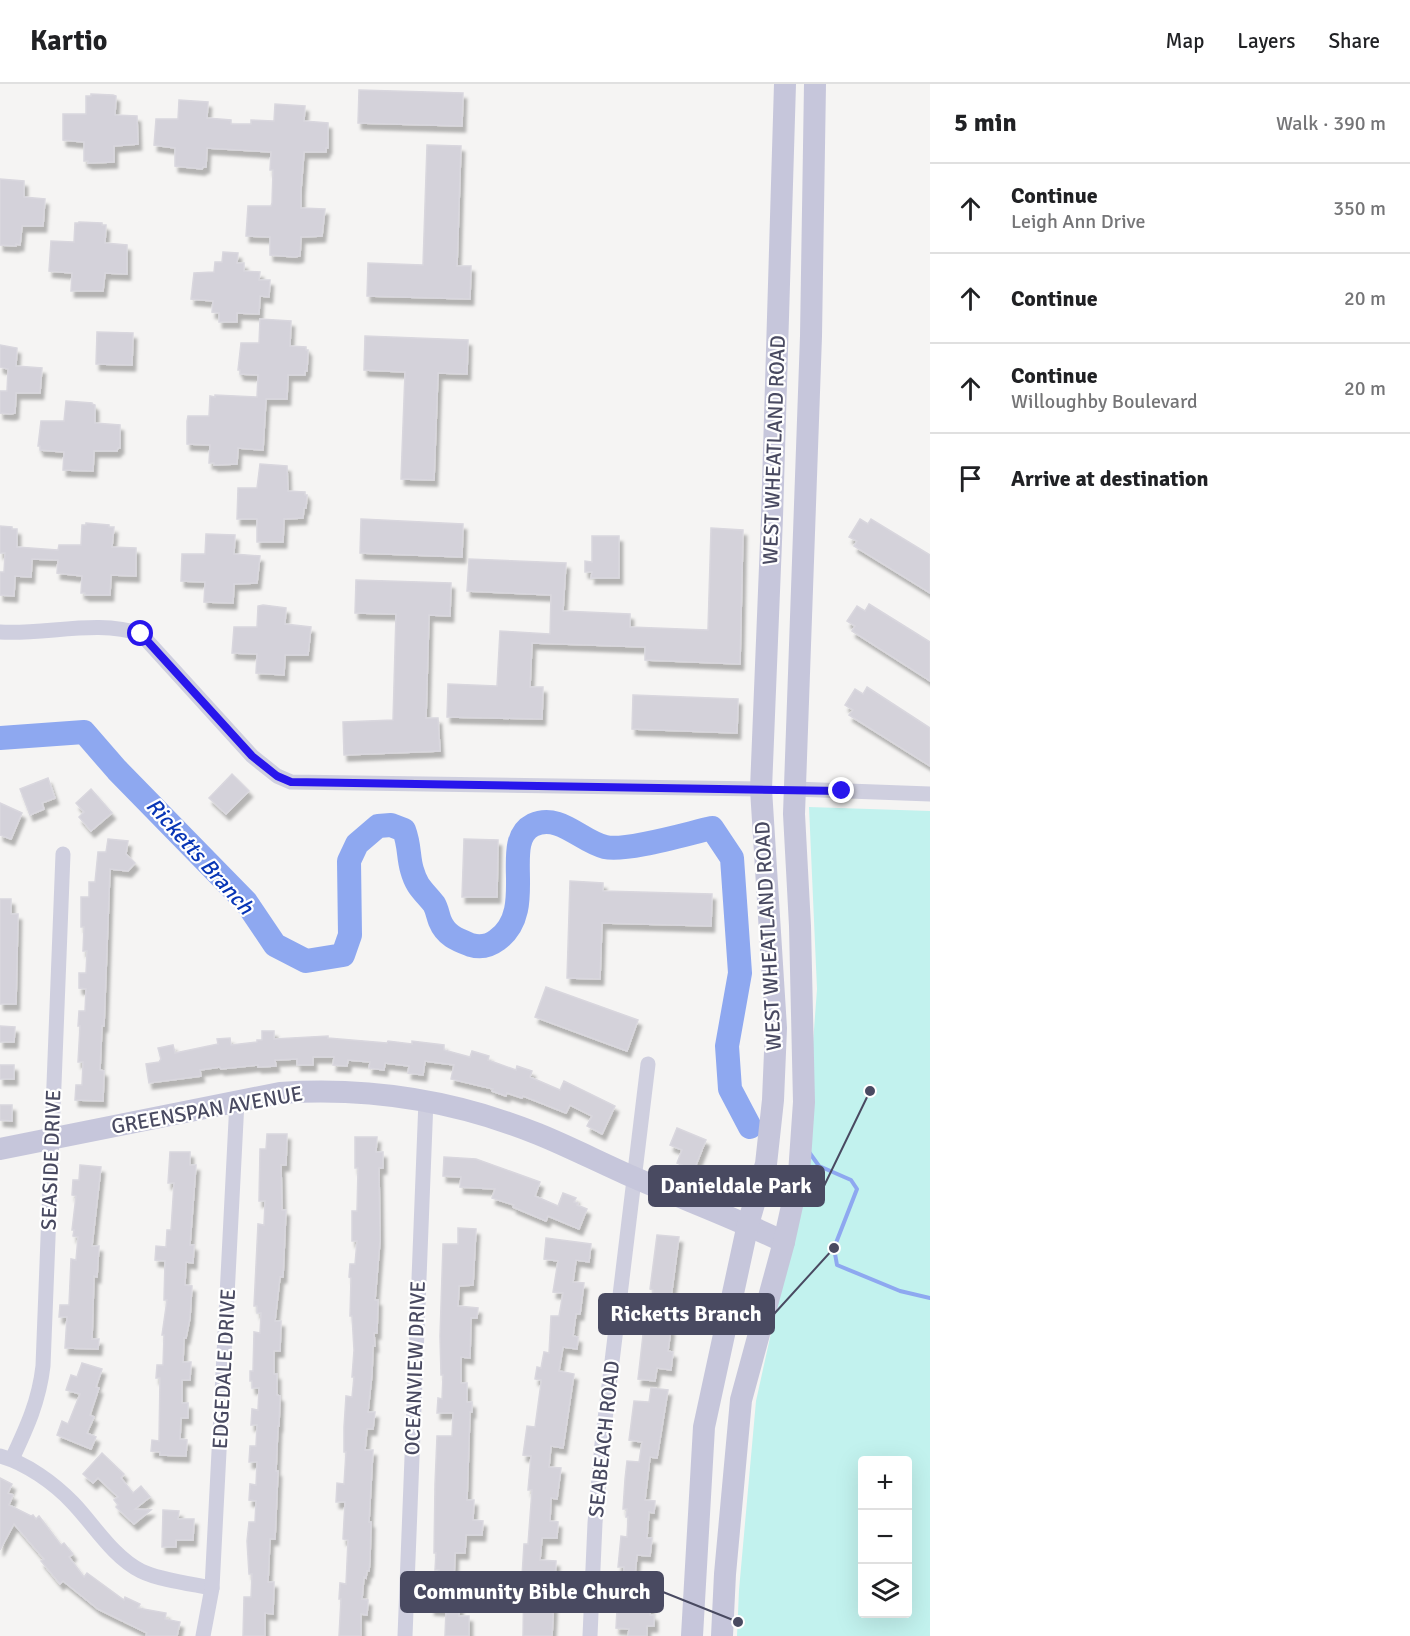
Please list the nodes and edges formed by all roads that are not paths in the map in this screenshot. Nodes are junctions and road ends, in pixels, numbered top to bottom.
1 (785, 84) edge
2 (798, 84) edge
3 (815, 84) edge
4 (772, 517) junction
5 (804, 519) junction
6 (0, 632) edge
7 (761, 789) junction
8 (794, 789) junction
9 (930, 794) edge
10 (63, 854) dead end
11 (648, 1064) dead end
12 (426, 1100) junction
13 (773, 1100) junction
14 (237, 1101) junction
15 (804, 1102) junction
16 (52, 1139) junction
17 (0, 1149) edge
18 (635, 1178) junction
19 (748, 1224) junction
20 (784, 1242) junction
21 (6, 1458) edge
22 (212, 1588) junction
23 (203, 1636) edge
24 (405, 1636) edge
25 (590, 1636) edge
26 (692, 1636) edge
27 (722, 1636) edge

1 - 4 main road, WEST WHEATLAND ROAD
2 - 3 main road
3 - 5 main road, WEST WHEATLAND ROAD
4 - 5 main road
4 - 7 main road, WEST WHEATLAND ROAD
5 - 8 main road, WEST WHEATLAND ROAD
6 - 7 street
7 - 8 main road
7 - 13 main road, WEST WHEATLAND ROAD
8 - 9 street
8 - 15 main road, WEST WHEATLAND ROAD
10 - 16 street, SEASIDE DRIVE
11 - 18 street, SEABEACH ROAD
12 - 14 main road, GREENSPAN AVENUE
12 - 18 main road, GREENSPAN AVENUE
12 - 24 street, OCEANVIEW DRIVE
13 - 15 main road
13 - 19 main road, WEST WHEATLAND ROAD
14 - 16 main road, GREENSPAN AVENUE
14 - 22 street, EDGEDALE DRIVE
15 - 20 main road, WEST WHEATLAND ROAD
16 - 17 main road, GREENSPAN AVENUE
16 - 21 street, SEASIDE DRIVE
18 - 19 main road, GREENSPAN AVENUE
18 - 25 street, SEABEACH ROAD
19 - 20 main road, GREENSPAN AVENUE
19 - 26 main road, WEST WHEATLAND ROAD
20 - 27 main road, WEST WHEATLAND ROAD
21 - 22 street
22 - 23 street, EDGEDALE DRIVE

